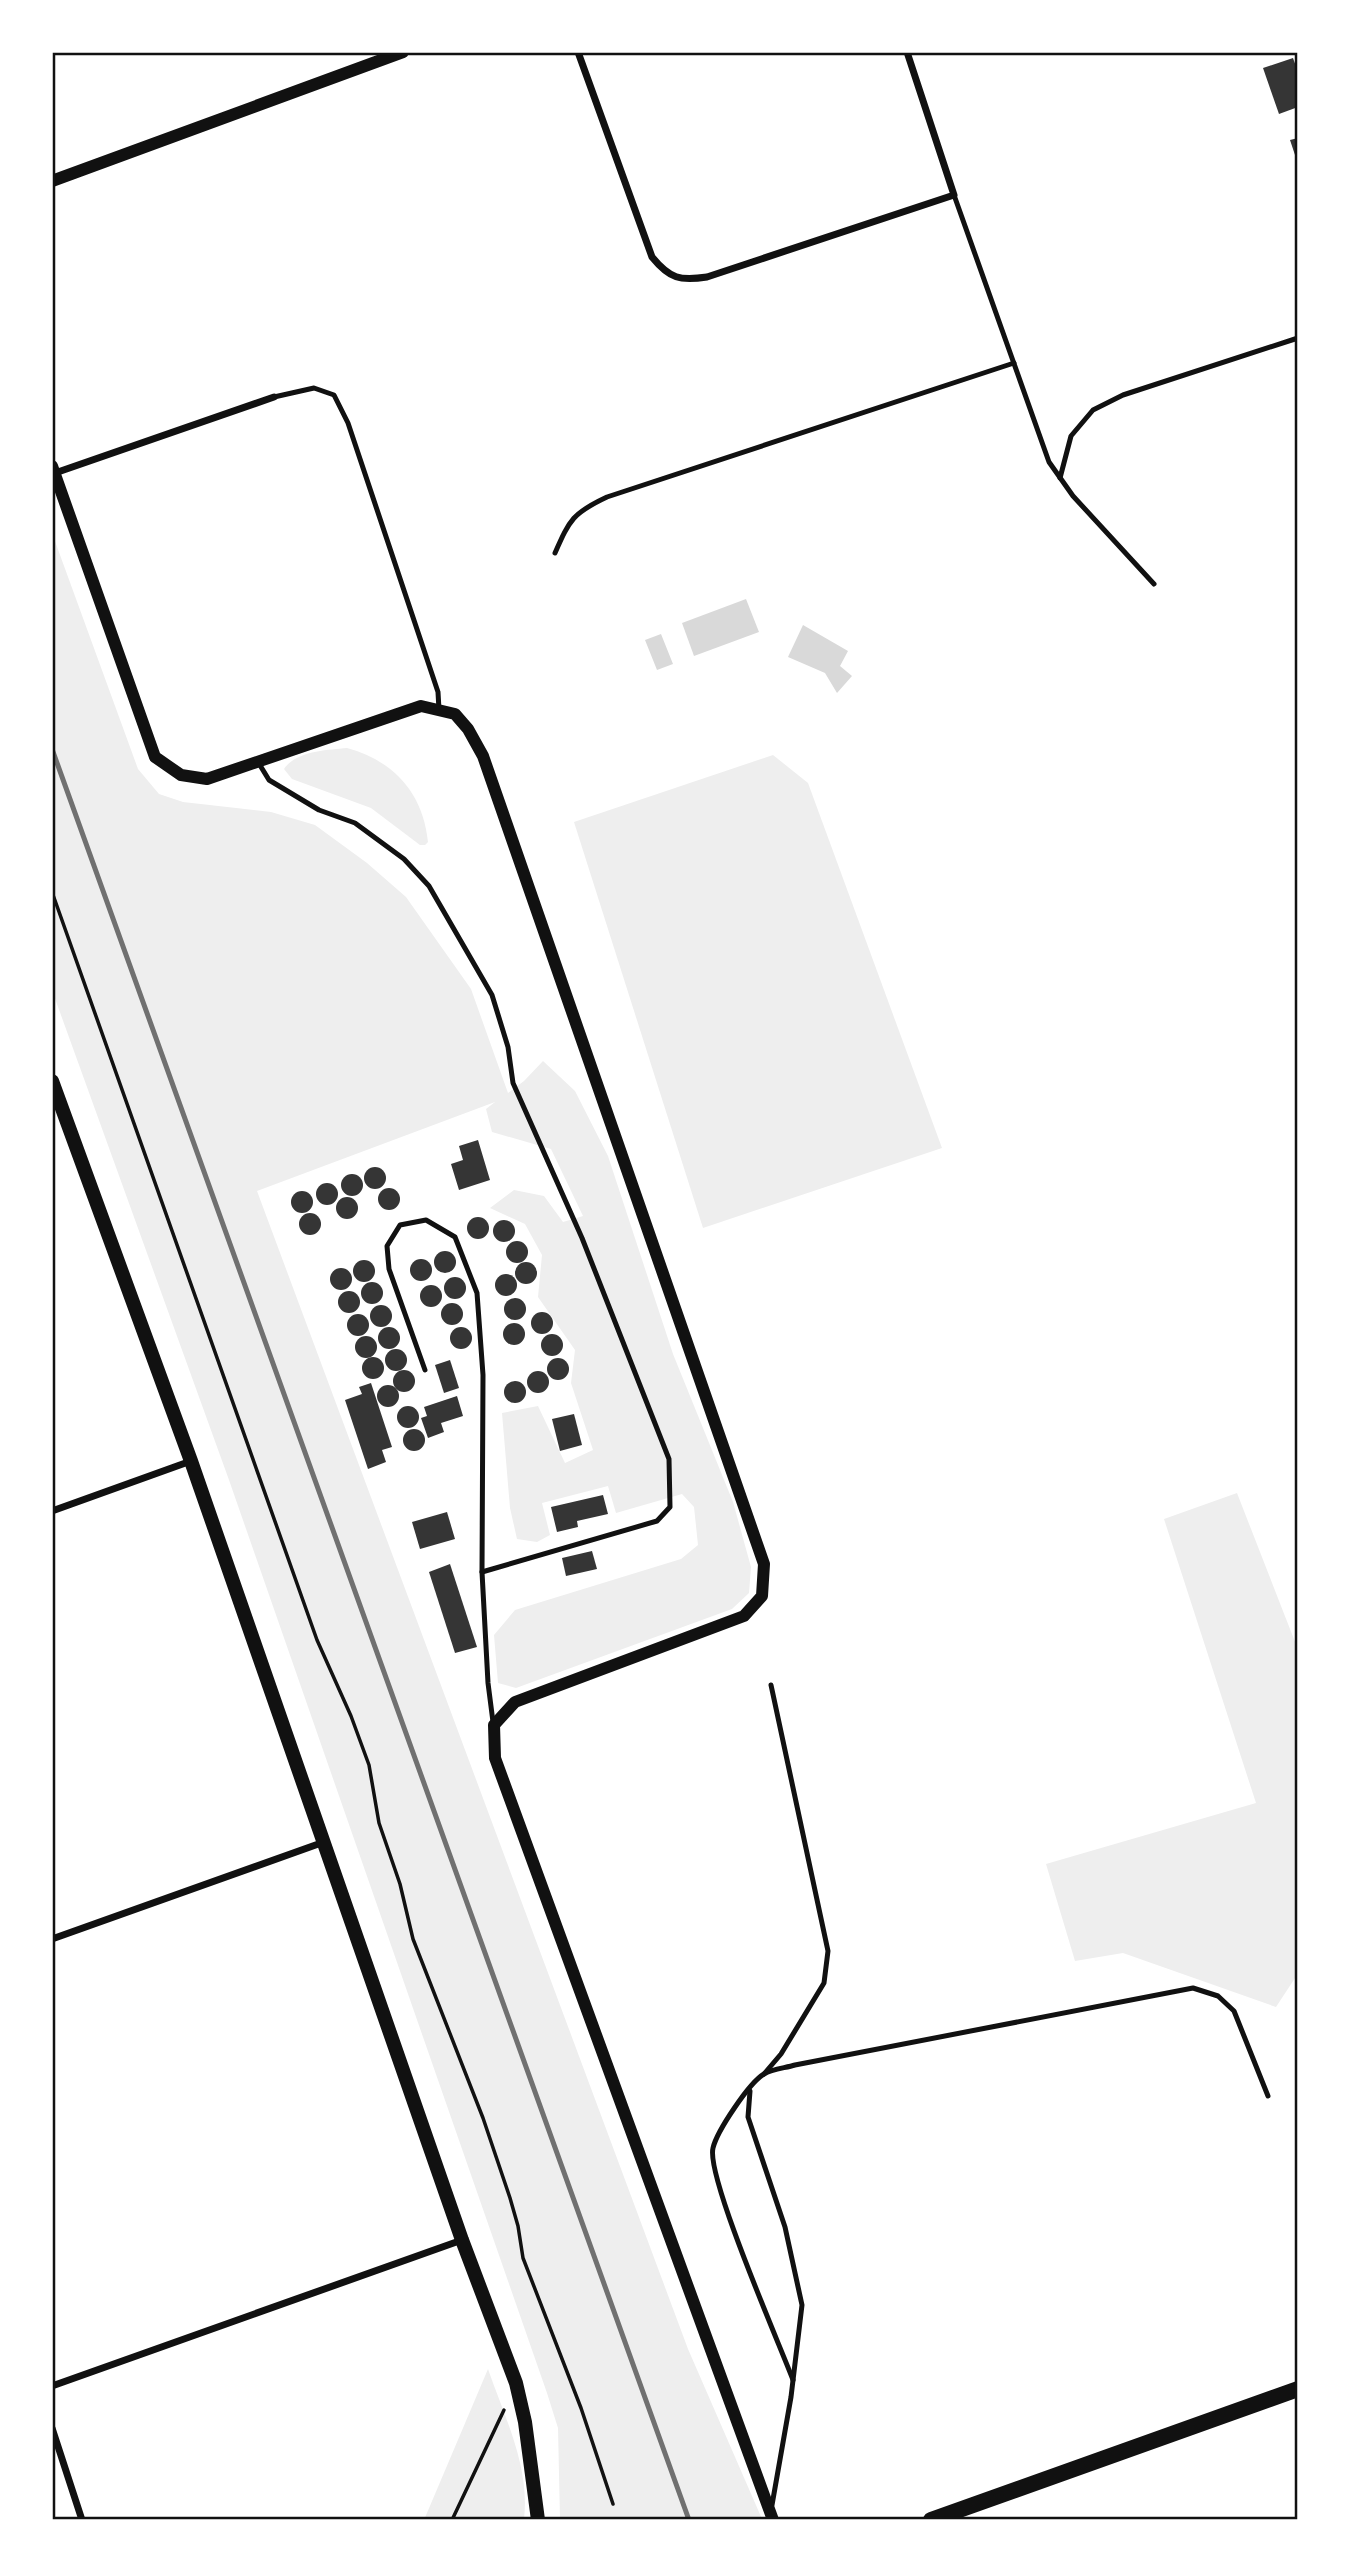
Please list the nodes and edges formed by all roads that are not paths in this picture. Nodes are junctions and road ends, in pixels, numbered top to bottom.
1 (403, 52) edge
2 (578, 52) edge
3 (906, 52) edge
4 (52, 181) edge
5 (954, 195) junction
6 (1297, 338) edge
7 (1014, 363) junction
8 (274, 397) joint
9 (54, 469) edge
10 (1060, 478) junction
11 (555, 553) dead end
12 (1154, 584) dead end
13 (439, 710) junction
14 (258, 762) junction
15 (52, 1081) edge
16 (425, 1370) dead end
17 (191, 1461) junction
18 (52, 1511) edge
19 (482, 1572) junction
20 (771, 1685) dead end
21 (494, 1725) junction
22 (324, 1842) junction
23 (52, 1939) edge
24 (764, 2074) junction
25 (750, 2088) junction
26 (1268, 2096) dead end
27 (462, 2240) junction
28 (793, 2380) junction
29 (52, 2386) edge
30 (1297, 2389) edge
31 (52, 2428) edge
32 (536, 2499) junction
33 (772, 2516) edge
34 (82, 2519) edge
35 (526, 2519) edge
36 (538, 2519) edge
37 (931, 2519) edge

1 - 4 street
2 - 5 street
3 - 5 street
5 - 7 lane
6 - 10 lane
7 - 10 lane
7 - 11 lane
8 - 9 street
8 - 13 lane
9 - 14 street
10 - 12 lane
13 - 14 street
13 - 21 street
14 - 19 lane
15 - 17 main road
16 - 19 lane
17 - 18 street
17 - 22 main road
19 - 21 lane
20 - 24 lane
21 - 33 street
22 - 23 street
22 - 27 main road
24 - 25 lane
24 - 26 lane
25 - 28 lane
25 - 28 lane
27 - 29 street
27 - 32 main road
28 - 33 lane
30 - 37 main road
31 - 34 street
32 - 35 main road
32 - 36 main road

